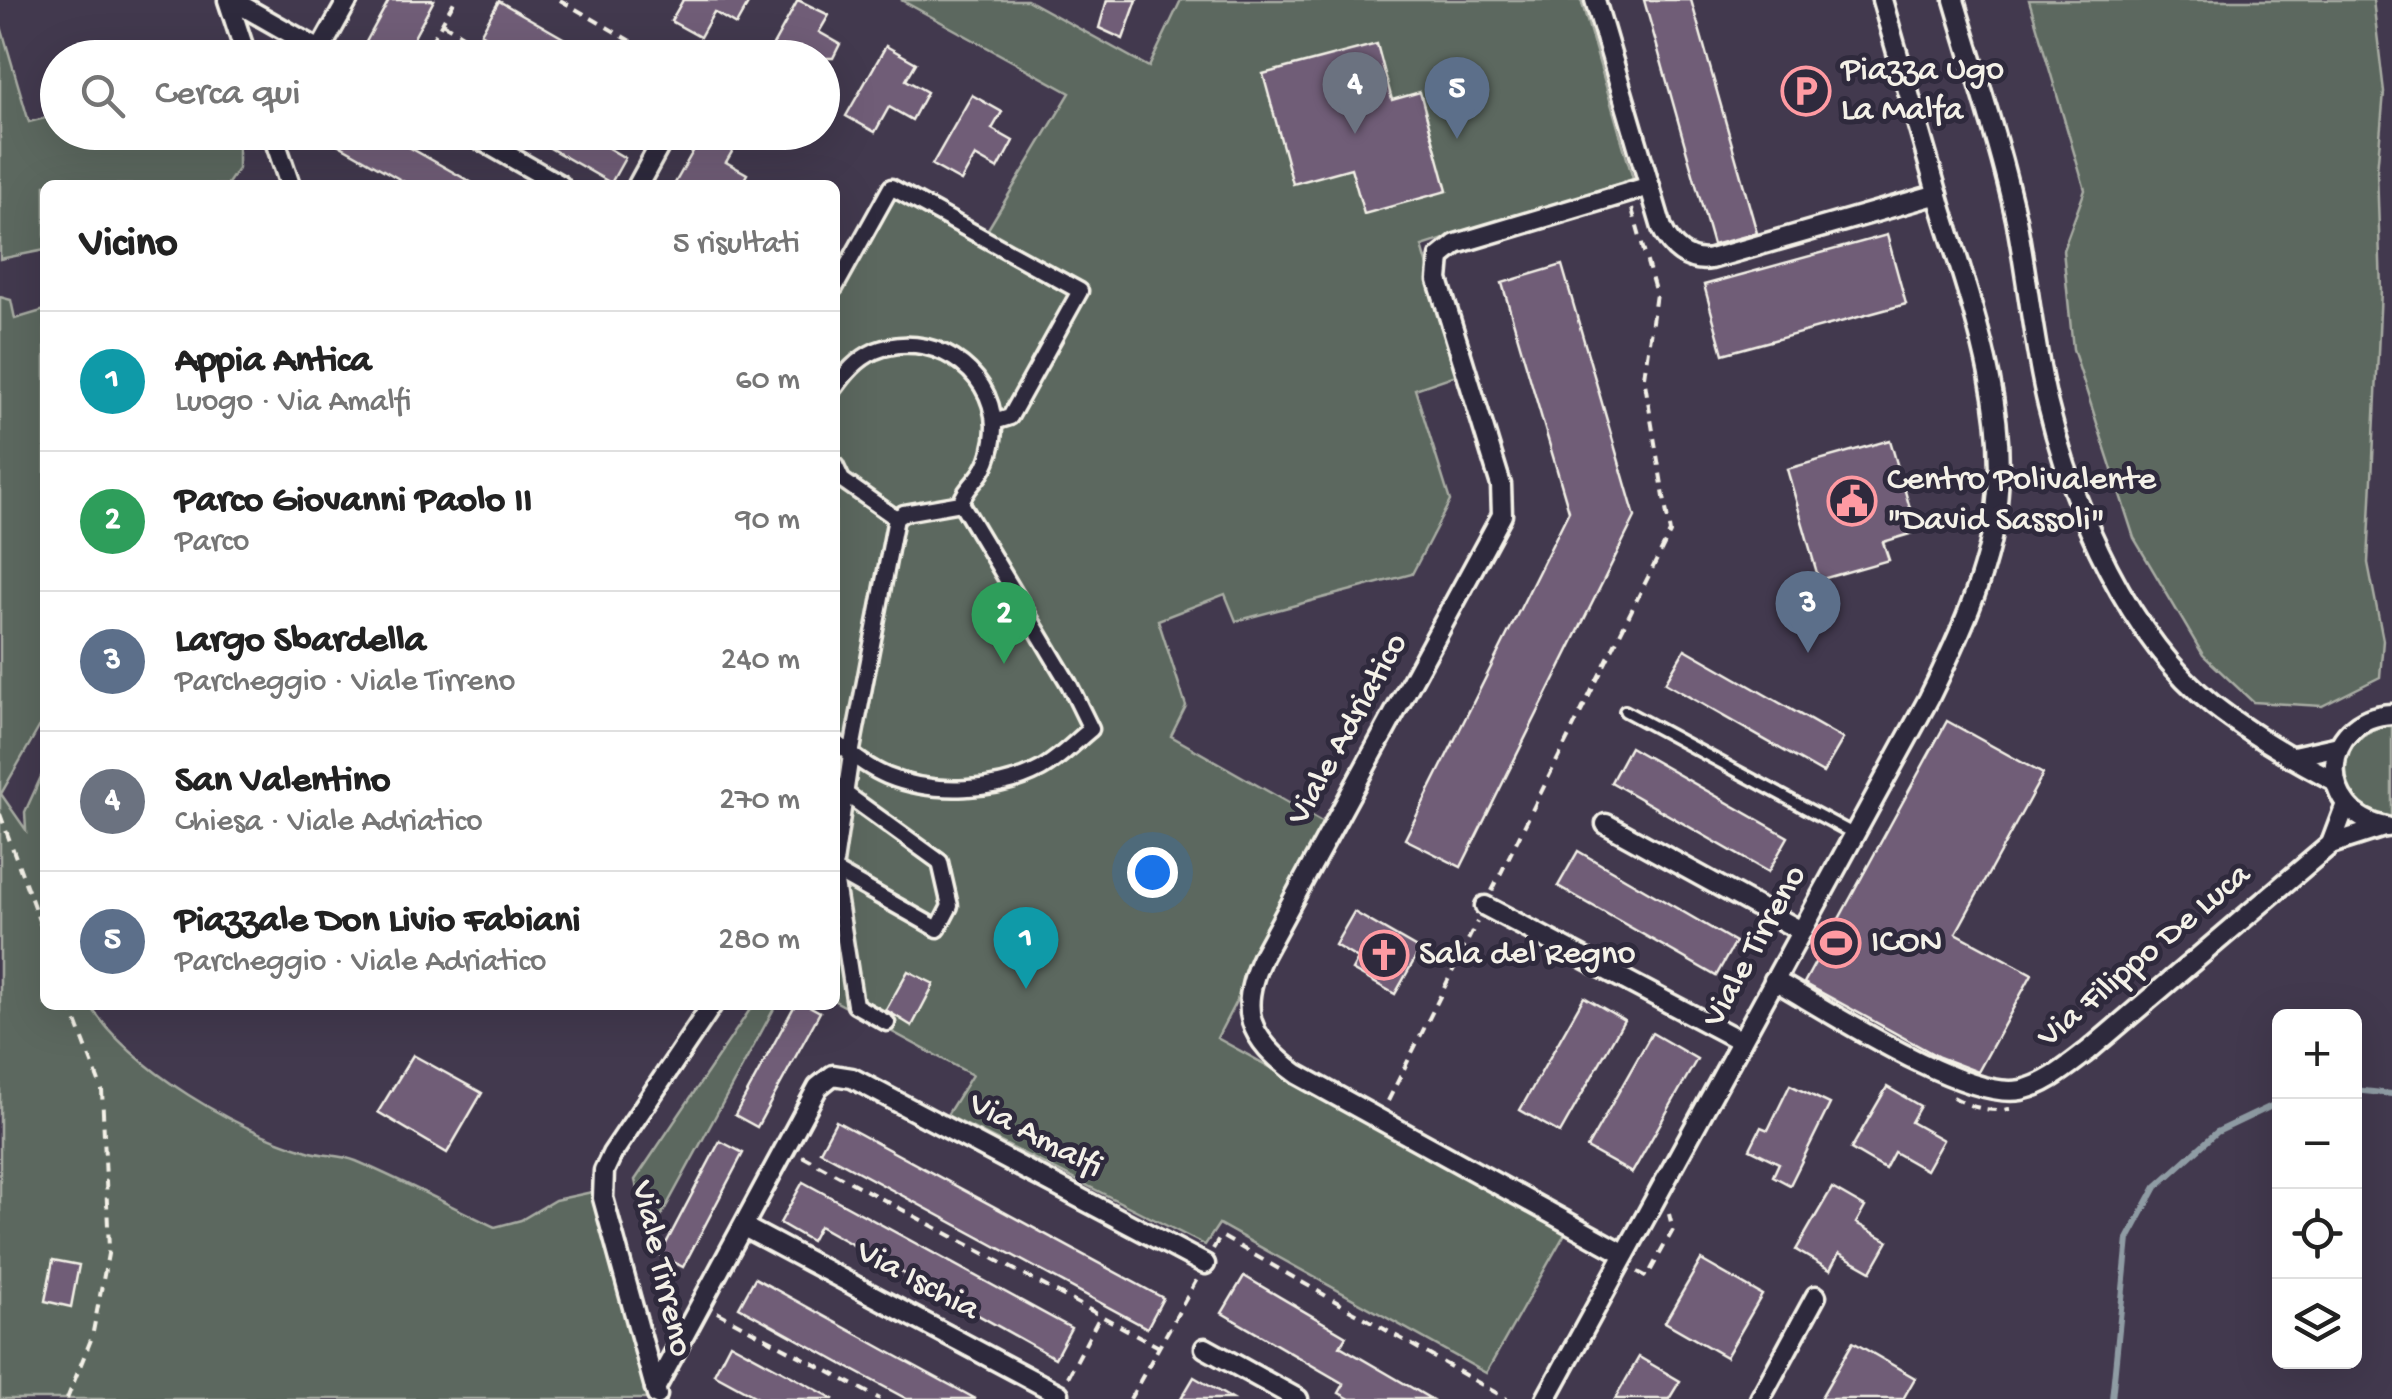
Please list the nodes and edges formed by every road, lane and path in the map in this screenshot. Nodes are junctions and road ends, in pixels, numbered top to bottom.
1 (230, 0) edge
2 (348, 0) edge
3 (455, 0) edge
4 (560, 0) edge
5 (1595, 0) edge
6 (1882, 0) edge
7 (1954, 0) edge
8 (442, 23) junction
9 (242, 40) edge
10 (302, 40) edge
11 (332, 40) edge
12 (432, 40) edge
13 (471, 40) edge
14 (629, 40) edge
15 (278, 150) edge
16 (499, 150) edge
17 (657, 150) edge
18 (288, 180) edge
19 (551, 180) edge
20 (641, 180) edge
21 (1650, 186) junction
22 (1627, 192) junction
23 (1938, 194) junction
24 (840, 279) edge
25 (840, 381) edge
26 (994, 422) junction
27 (840, 476) edge
28 (961, 503) junction
29 (896, 518) junction
30 (1625, 711) dead end
31 (2392, 714) edge
32 (840, 745) edge
33 (2339, 746) junction
34 (851, 755) junction
35 (2289, 756) junction
36 (2335, 781) junction
37 (840, 790) edge
38 (2346, 804) junction
39 (0, 814) edge
40 (1606, 824) dead end
41 (2388, 827) edge
42 (1854, 834) junction
43 (2331, 844) junction
44 (840, 873) edge
45 (840, 904) edge
46 (1485, 906) junction
47 (40, 923) edge
48 (1801, 931) junction
49 (1774, 980) junction
50 (72, 1010) edge
51 (709, 1010) edge
52 (887, 1023) dead end
53 (1741, 1041) junction
54 (1940, 1090) dead end
55 (2014, 1109) dead end
56 (1379, 1119) junction
57 (786, 1148) junction
58 (1668, 1210) dead end
59 (744, 1227) junction
60 (1623, 1258) junction
61 (1205, 1264) junction
62 (1816, 1296) dead end
63 (702, 1304) junction
64 (1100, 1316) junction
65 (1159, 1347) junction
66 (1205, 1348) dead end
67 (657, 1394) edge
68 (1060, 1394) joint
69 (67, 1399) edge
70 (880, 1399) edge
71 (1130, 1399) edge
72 (1298, 1399) edge
73 (1508, 1399) edge
74 (1546, 1399) edge
75 (1760, 1399) edge

1 - 9 street
1 - 10 street
2 - 11 street
3 - 8 path
4 - 14 path
5 - 21 street
6 - 23 street, Viale Tirreno
7 - 35 street
8 - 12 path
8 - 13 path
15 - 18 street
16 - 19 street
17 - 20 street
21 - 22 street, Viale Adriatico
21 - 23 street
22 - 46 path
22 - 56 street, Viale Adriatico
23 - 42 street, Viale Tirreno
24 - 26 street
25 - 26 street
26 - 28 street
27 - 29 street
28 - 29 street
28 - 34 street
29 - 34 street
30 - 42 lane
31 - 33 street
32 - 34 street
33 - 35 street
33 - 36 street
34 - 37 street
35 - 36 street
36 - 38 street
37 - 44 street
38 - 41 street
38 - 43 street
39 - 47 path
40 - 48 street
41 - 43 street
42 - 48 street, Viale Tirreno
43 - 49 street, Via Filippo De Luca
45 - 52 street
46 - 53 street
46 - 56 path
48 - 49 street, Viale Tirreno
49 - 53 street, Viale Tirreno
50 - 69 path
51 - 67 street, Viale Tirreno
53 - 60 street, Viale Tirreno
54 - 55 path
56 - 60 street, Viale Adriatico
57 - 59 street
57 - 61 street, Via Amalfi
57 - 64 path
58 - 60 path
59 - 63 street
59 - 68 street, Via Ischia
60 - 74 street, Viale Tirreno
61 - 65 path
61 - 73 path
62 - 75 street
63 - 67 street
63 - 70 path
64 - 65 path
64 - 68 path
65 - 71 path
66 - 72 street

